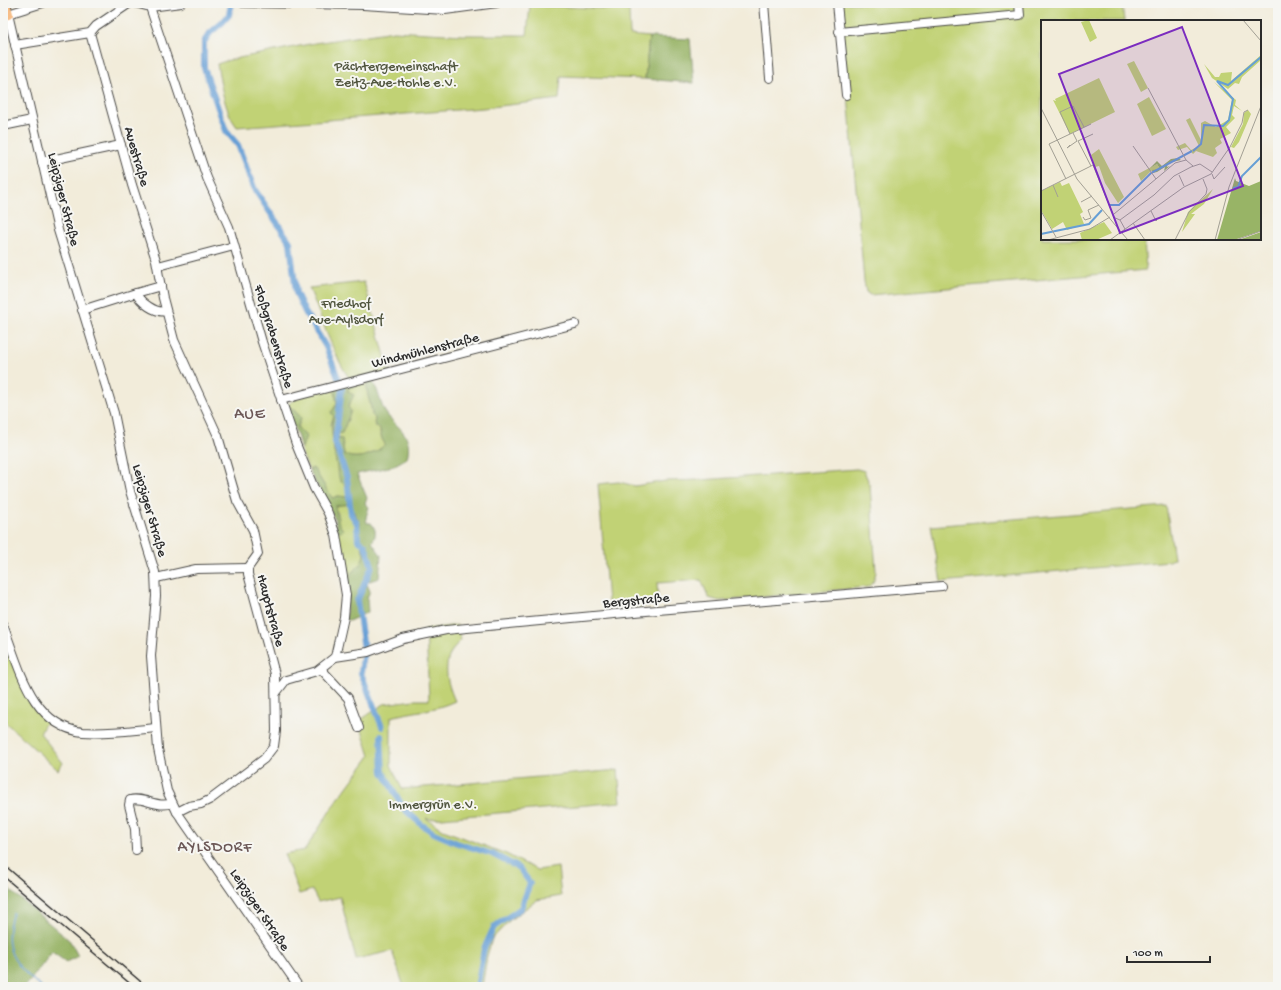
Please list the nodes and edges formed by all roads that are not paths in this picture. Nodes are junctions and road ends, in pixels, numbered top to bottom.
1 (6, 3) edge
2 (43, 3) edge
3 (130, 3) edge
4 (135, 3) edge
5 (181, 3) edge
6 (243, 3) edge
7 (497, 3) edge
8 (764, 3) edge
9 (837, 3) edge
10 (1019, 3) edge
11 (150, 7) junction
12 (6, 15) edge
13 (840, 32) junction
14 (90, 33) junction
15 (15, 45) junction
16 (770, 78) dead end
17 (846, 95) dead end
18 (32, 120) junction
19 (3, 126) edge
20 (121, 145) junction
21 (42, 162) junction
22 (234, 246) junction
23 (158, 266) junction
24 (161, 286) junction
25 (136, 293) junction
26 (82, 310) junction
27 (166, 312) junction
28 (575, 324) dead end
29 (281, 400) junction
30 (248, 568) junction
31 (156, 578) junction
32 (942, 586) dead end
33 (3, 625) edge
34 (335, 657) junction
35 (321, 669) junction
36 (274, 674) junction
37 (286, 680) junction
38 (276, 693) junction
39 (156, 728) junction
40 (359, 728) dead end
41 (172, 802) junction
42 (177, 812) junction
43 (136, 850) dead end
44 (299, 987) edge

1 - 12 main road
2 - 12 street
3 - 14 street
4 - 11 street
5 - 11 street
6 - 7 street
8 - 16 street
9 - 13 street
10 - 13 street
11 - 22 street, Floßgrabenstraße
12 - 15 street, Leipziger Straße
13 - 17 street
14 - 15 street
14 - 20 street, Auestraße
15 - 18 street, Leipziger Straße
18 - 19 street
18 - 21 street, Leipziger Straße
20 - 21 street
20 - 23 street, Auestraße
21 - 26 street, Leipziger Straße
22 - 23 street
22 - 29 street, Floßgrabenstraße
23 - 24 street, Auestraße
24 - 25 street
24 - 27 street, Hauptstraße
25 - 26 street
25 - 27 street
26 - 31 street, Leipziger Straße
27 - 30 street, Hauptstraße
28 - 29 street, Windmühlenstraße
29 - 34 street, Floßgrabenstraße
30 - 31 street
30 - 36 street, Hauptstraße
31 - 39 street, Leipziger Straße
32 - 34 street, Bergstraße
33 - 39 street
34 - 35 street
35 - 37 street
35 - 40 street
36 - 37 street
36 - 38 street, Hauptstraße
37 - 38 street
38 - 42 street, Hauptstraße
39 - 41 street, Leipziger Straße
41 - 42 street, Leipziger Straße
41 - 43 street
42 - 44 street, Leipziger Straße

